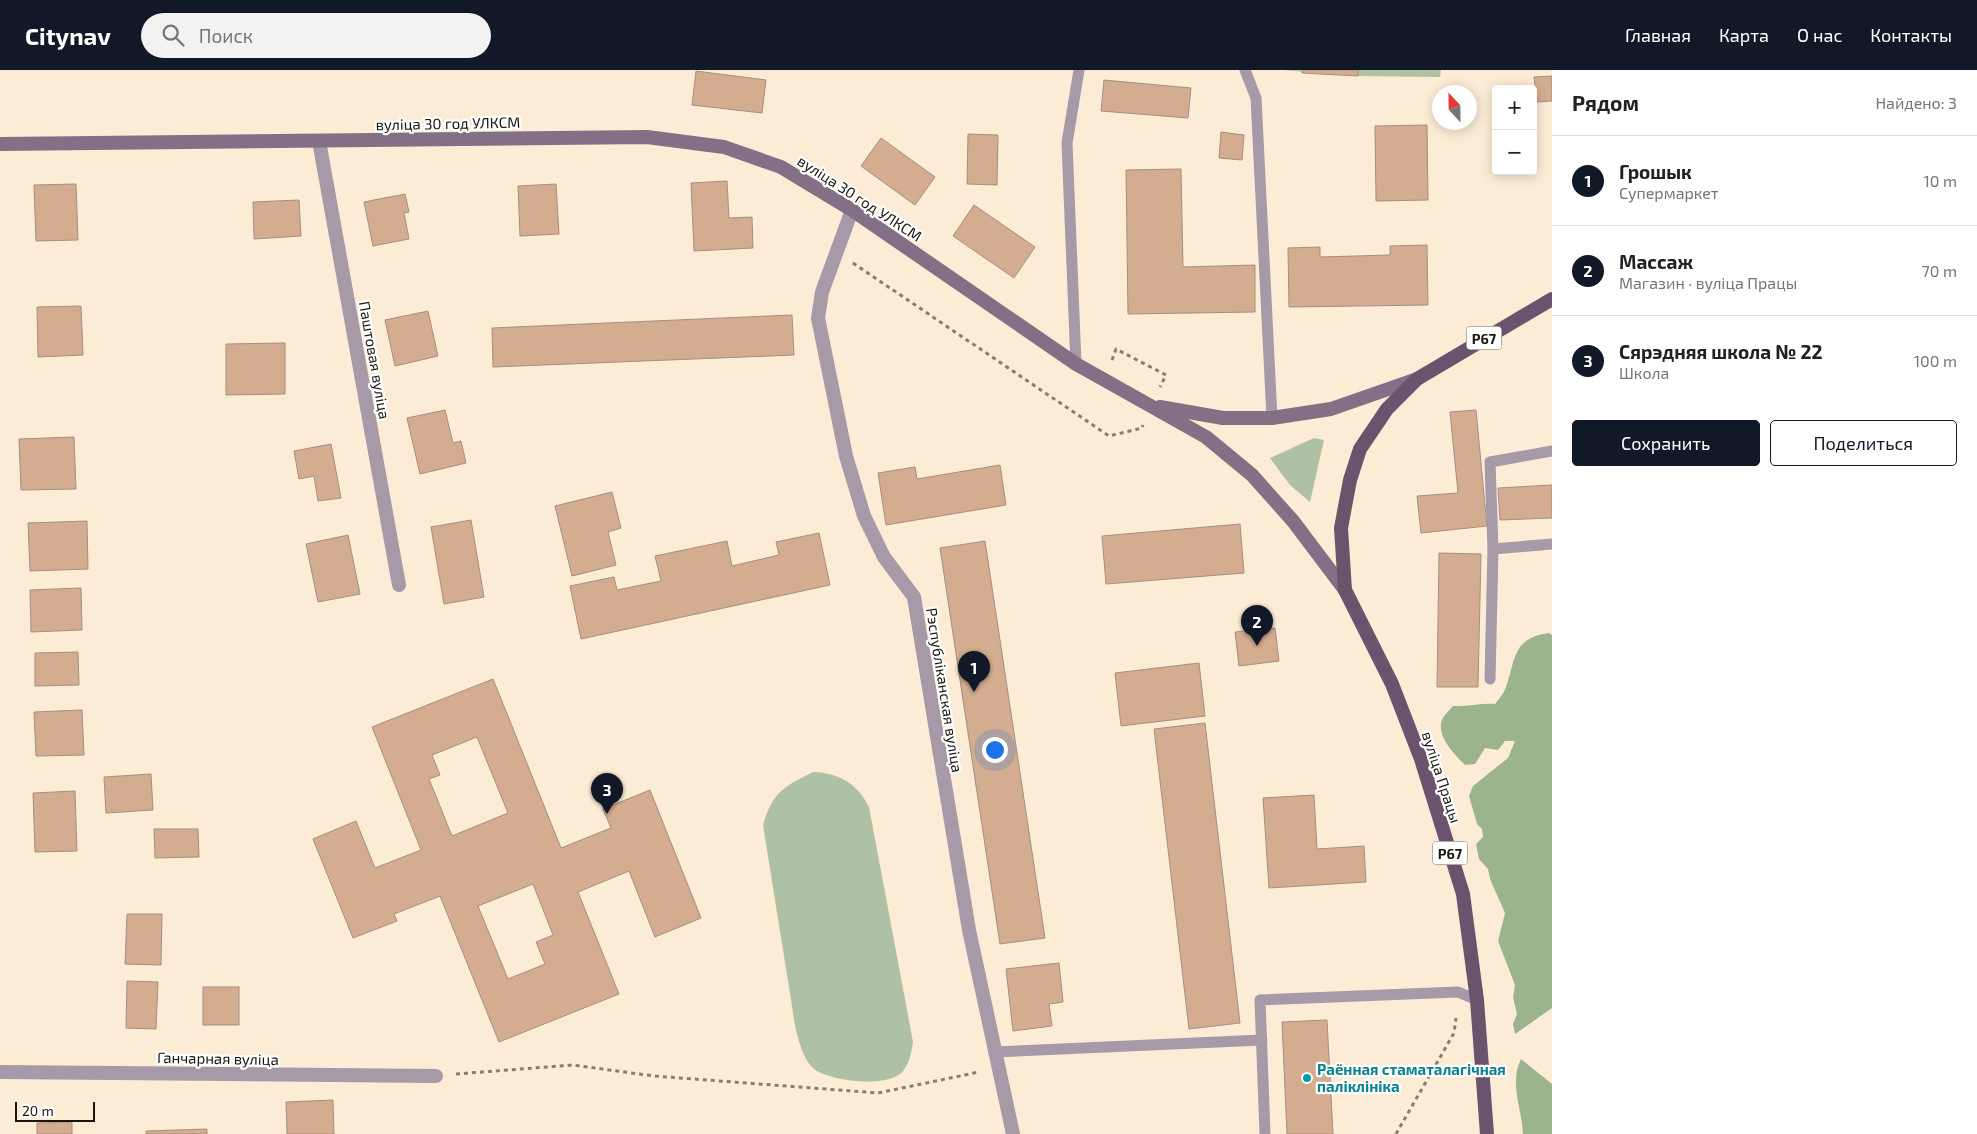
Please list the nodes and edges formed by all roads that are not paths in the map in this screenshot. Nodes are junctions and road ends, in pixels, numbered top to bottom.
1 (1079, 70) edge
2 (1245, 70) edge
3 (318, 140) junction
4 (0, 144) edge
5 (852, 210) junction
6 (1552, 298) edge
7 (1076, 364) junction
8 (1417, 379) junction
9 (1151, 405) junction
10 (1272, 418) junction
11 (1552, 451) edge
12 (1552, 544) edge
13 (1493, 549) junction
14 (399, 585) dead end
15 (1345, 590) junction
16 (1490, 679) dead end
17 (1477, 1000) junction
18 (1262, 1040) junction
19 (994, 1052) junction
20 (0, 1072) edge
21 (436, 1076) road end
22 (1012, 1134) edge
23 (1265, 1134) edge
24 (1487, 1134) edge

1 - 7 lane
2 - 10 lane
3 - 4 main road, вуліца 30 год УЛКСМ
3 - 5 main road, вуліца 30 год УЛКСМ
3 - 14 street, Паштовая вуліца
5 - 7 main road, вуліца 30 год УЛКСМ
5 - 19 street, Рэспубліканская вуліца
6 - 8 main road, Р67
7 - 9 main road, вуліца 30 год УЛКСМ
8 - 10 main road
8 - 15 main road, Р67
9 - 10 main road
9 - 15 main road, вуліца 30 год УЛКСМ
11 - 13 lane
12 - 13 lane
13 - 16 lane
15 - 17 main road, вуліца Працы / Р67
17 - 18 lane
17 - 24 main road, вуліца Працы / Р67
18 - 19 lane
18 - 23 lane
19 - 22 street, Рэспубліканская вуліца
20 - 21 street, Ганчарная вуліца

